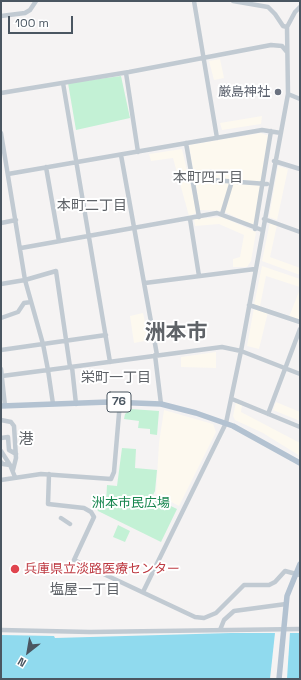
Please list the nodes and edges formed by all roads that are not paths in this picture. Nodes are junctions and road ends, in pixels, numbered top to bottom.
1 (36, 1) edge
2 (194, 1) edge
3 (233, 1) edge
4 (300, 7) edge
5 (1, 16) edge
6 (287, 27) junction
7 (286, 52) junction
8 (204, 59) junction
9 (126, 73) junction
10 (63, 83) junction
11 (1, 93) edge
12 (288, 94) junction
13 (300, 98) edge
14 (271, 132) junction
15 (1, 133) edge
16 (281, 133) junction
17 (217, 138) junction
18 (186, 143) junction
19 (138, 152) junction
20 (121, 155) junction
21 (3, 158) edge
22 (274, 161) junction
23 (76, 162) junction
24 (46, 167) junction
25 (300, 170) edge
26 (8, 174) junction
27 (192, 175) junction
28 (232, 181) junction
29 (261, 184) junction
30 (267, 184) dead end
31 (222, 214) junction
32 (199, 217) junction
33 (190, 219) junction
34 (264, 219) junction
35 (16, 220) junction
36 (1, 223) edge
37 (133, 227) junction
38 (255, 229) junction
39 (262, 230) junction
40 (300, 232) edge
41 (90, 236) junction
42 (59, 241) junction
43 (20, 248) junction
44 (255, 269) junction
45 (199, 276) junction
46 (25, 280) junction
47 (145, 283) junction
48 (1, 284) edge
49 (31, 302) junction
50 (249, 305) junction
51 (1, 318) edge
52 (300, 322) edge
53 (300, 329) edge
54 (106, 334) junction
55 (66, 341) junction
56 (43, 344) junction
57 (1, 350) edge
58 (241, 351) junction
59 (156, 355) junction
60 (110, 362) junction
61 (71, 367) junction
62 (1, 369) edge
63 (286, 369) junction
64 (48, 370) junction
65 (300, 374) edge
66 (2, 376) edge
67 (232, 399) junction
68 (120, 402) junction
69 (53, 404) junction
70 (76, 404) junction
71 (161, 404) junction
72 (3, 406) edge
73 (268, 414) junction
74 (1, 420) edge
75 (226, 423) junction
76 (300, 427) edge
77 (1, 438) edge
78 (1, 451) edge
79 (16, 454) junction
80 (1, 462) edge
81 (300, 462) edge
82 (1, 466) edge
83 (11, 467) junction
84 (49, 474) junction
85 (15, 477) junction
86 (1, 480) edge
87 (61, 518) dead end
88 (70, 524) dead end
89 (300, 564) edge
90 (298, 574) edge
91 (143, 592) junction
92 (286, 604) junction
93 (283, 629) junction
94 (300, 629) edge
95 (1, 630) edge
96 (220, 630) junction
97 (279, 679) edge

1 - 5 street
2 - 8 street
3 - 6 street
4 - 6 street
6 - 7 street
7 - 8 street
7 - 12 street
8 - 9 street
8 - 17 street
9 - 10 street
9 - 19 street
10 - 11 street
10 - 23 street
12 - 13 street
12 - 16 street
14 - 16 street
14 - 17 street
14 - 29 street
15 - 21 street
16 - 22 street
17 - 18 street
18 - 19 street
18 - 27 street
19 - 20 street
20 - 23 street
20 - 37 street
21 - 26 street
22 - 25 street
22 - 34 street
23 - 24 street
23 - 41 street
24 - 26 street
24 - 42 street
26 - 35 street
27 - 28 street
27 - 32 street
28 - 29 street
28 - 31 street
29 - 30 street
29 - 38 street
31 - 32 street
31 - 38 street
32 - 33 street
33 - 37 street
33 - 45 street
34 - 39 street
34 - 40 street
35 - 36 street
35 - 43 street
37 - 41 street
37 - 47 street
38 - 39 street
39 - 44 street
41 - 42 street
41 - 54 street
42 - 43 street
43 - 46 street
44 - 45 street
44 - 50 street
45 - 47 street
46 - 48 street
46 - 49 street
46 - 55 street
47 - 59 street
49 - 51 street
49 - 56 street
50 - 52 street
50 - 58 street
53 - 63 street
54 - 55 street
54 - 60 street
55 - 56 street
55 - 61 street
56 - 57 street
56 - 64 street
58 - 59 street
58 - 63 street
58 - 67 street
59 - 60 street
59 - 71 street
60 - 61 street
61 - 64 street
61 - 70 street
62 - 66 street
63 - 65 street
63 - 73 street
64 - 66 street
64 - 69 street
66 - 72 street
67 - 73 street
67 - 75 street
68 - 70 main road, 76
68 - 71 main road, 76
68 - 84 street
69 - 70 main road, 76
69 - 72 main road, 76
71 - 75 main road, 76
73 - 76 street
74 - 79 street
75 - 81 main road, 76
75 - 91 street
77 - 79 street
78 - 83 street
79 - 83 street
80 - 83 street
82 - 83 street
83 - 85 street
84 - 85 street
84 - 91 street
85 - 86 street
87 - 88 street
89 - 90 main road
90 - 91 street
90 - 92 main road
92 - 93 main road
92 - 96 street
93 - 94 street
93 - 96 street
93 - 97 main road
95 - 96 street

